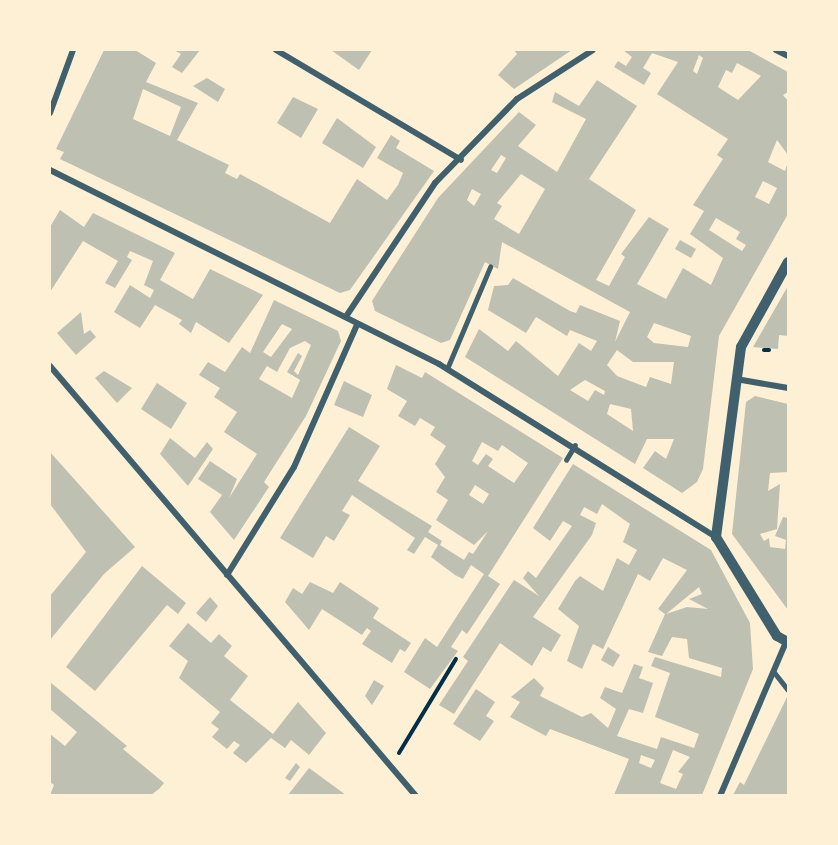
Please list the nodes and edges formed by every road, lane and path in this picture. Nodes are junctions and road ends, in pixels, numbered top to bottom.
1 (73, 50) edge
2 (276, 50) edge
3 (593, 50) edge
4 (776, 50) edge
5 (789, 56) edge
6 (50, 113) edge
7 (461, 160) junction
8 (50, 170) edge
9 (789, 262) edge
10 (490, 267) dead end
11 (347, 315) junction
12 (357, 325) junction
13 (50, 366) edge
14 (447, 369) junction
15 (736, 379) junction
16 (789, 388) edge
17 (575, 445) junction
18 (566, 460) dead end
19 (716, 537) junction
20 (226, 575) junction
21 (788, 642) edge
22 (456, 659) dead end
23 (773, 671) junction
24 (789, 690) edge
25 (389, 769) junction
26 (416, 795) edge
27 (720, 795) edge

1 - 6 street
2 - 7 street
3 - 7 street
4 - 5 street
7 - 11 street
8 - 11 street
9 - 15 street
10 - 14 lane
11 - 12 street
12 - 14 street
12 - 20 street
13 - 20 street
14 - 17 street
15 - 16 street
15 - 19 street
17 - 18 lane
17 - 19 street
19 - 21 street
20 - 25 street
21 - 23 street
22 - 25 path
23 - 24 street
23 - 27 street
25 - 26 street

